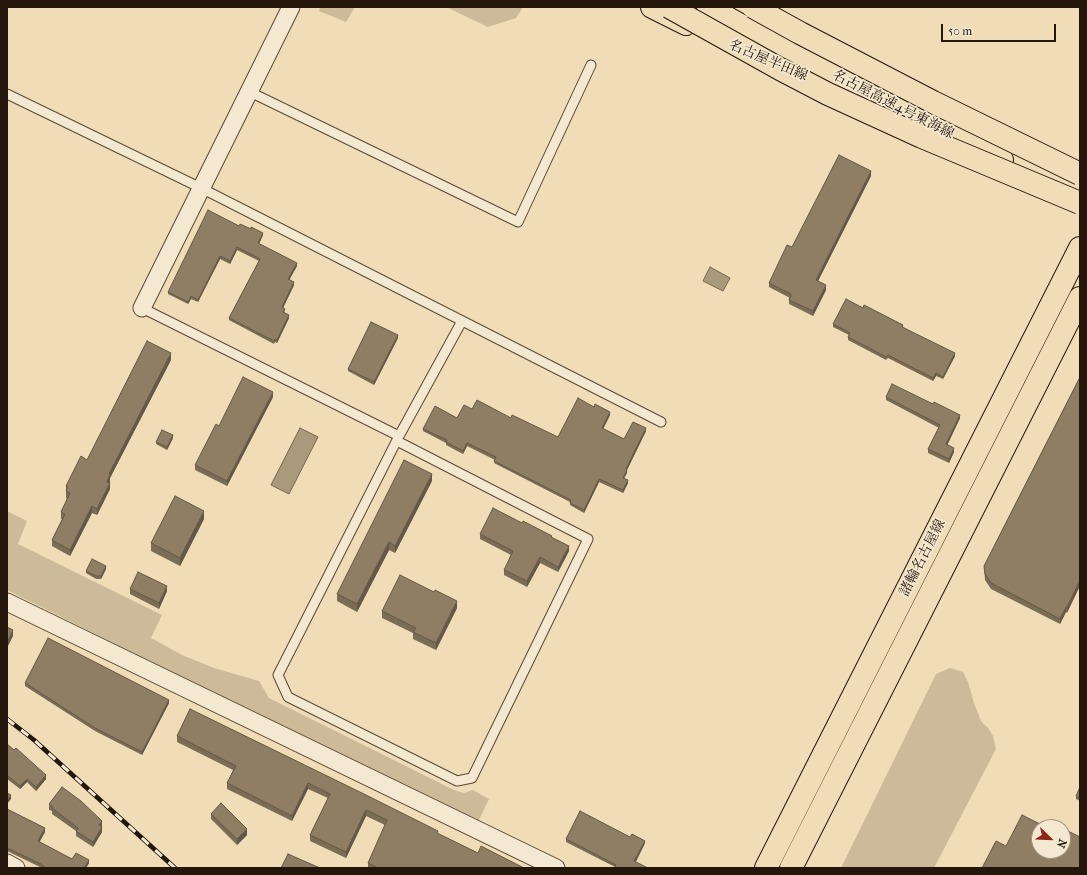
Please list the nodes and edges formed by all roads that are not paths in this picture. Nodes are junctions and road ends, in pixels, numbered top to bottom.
1 (292, 7) edge
2 (652, 7) edge
3 (669, 7) edge
4 (708, 7) edge
5 (747, 7) edge
6 (753, 7) edge
7 (773, 7) edge
8 (591, 65) dead end
9 (250, 92) junction
10 (7, 94) edge
11 (933, 102) junction
12 (1080, 168) edge
13 (1080, 174) edge
14 (202, 188) junction
15 (1080, 199) edge
16 (1080, 204) edge
17 (1080, 248) edge
18 (1080, 298) edge
19 (142, 308) joint
20 (462, 321) junction
21 (661, 422) dead end
22 (398, 439) junction
23 (7, 602) edge
24 (7, 863) edge
25 (16, 868) edge
26 (556, 868) edge
27 (766, 868) edge
28 (791, 868) edge

1 - 9 street
2 - 16 main road, 名古屋半田線
3 - 16 main road, bridge
4 - 15 main road, 名古屋高速4号東海線
5 - 12 main road
6 - 11 main road, 名古屋高速4号東海線, bridge
7 - 11 main road, bridge
8 - 9 lane
9 - 14 street
10 - 14 lane
11 - 13 main road, 名古屋高速4号東海線, bridge
14 - 19 street
14 - 20 lane
17 - 27 main road, 諸輪名古屋線
18 - 28 main road, 諸輪名古屋線
19 - 22 lane
20 - 21 lane
20 - 22 lane
22 - 22 lane
23 - 26 street
24 - 25 street

